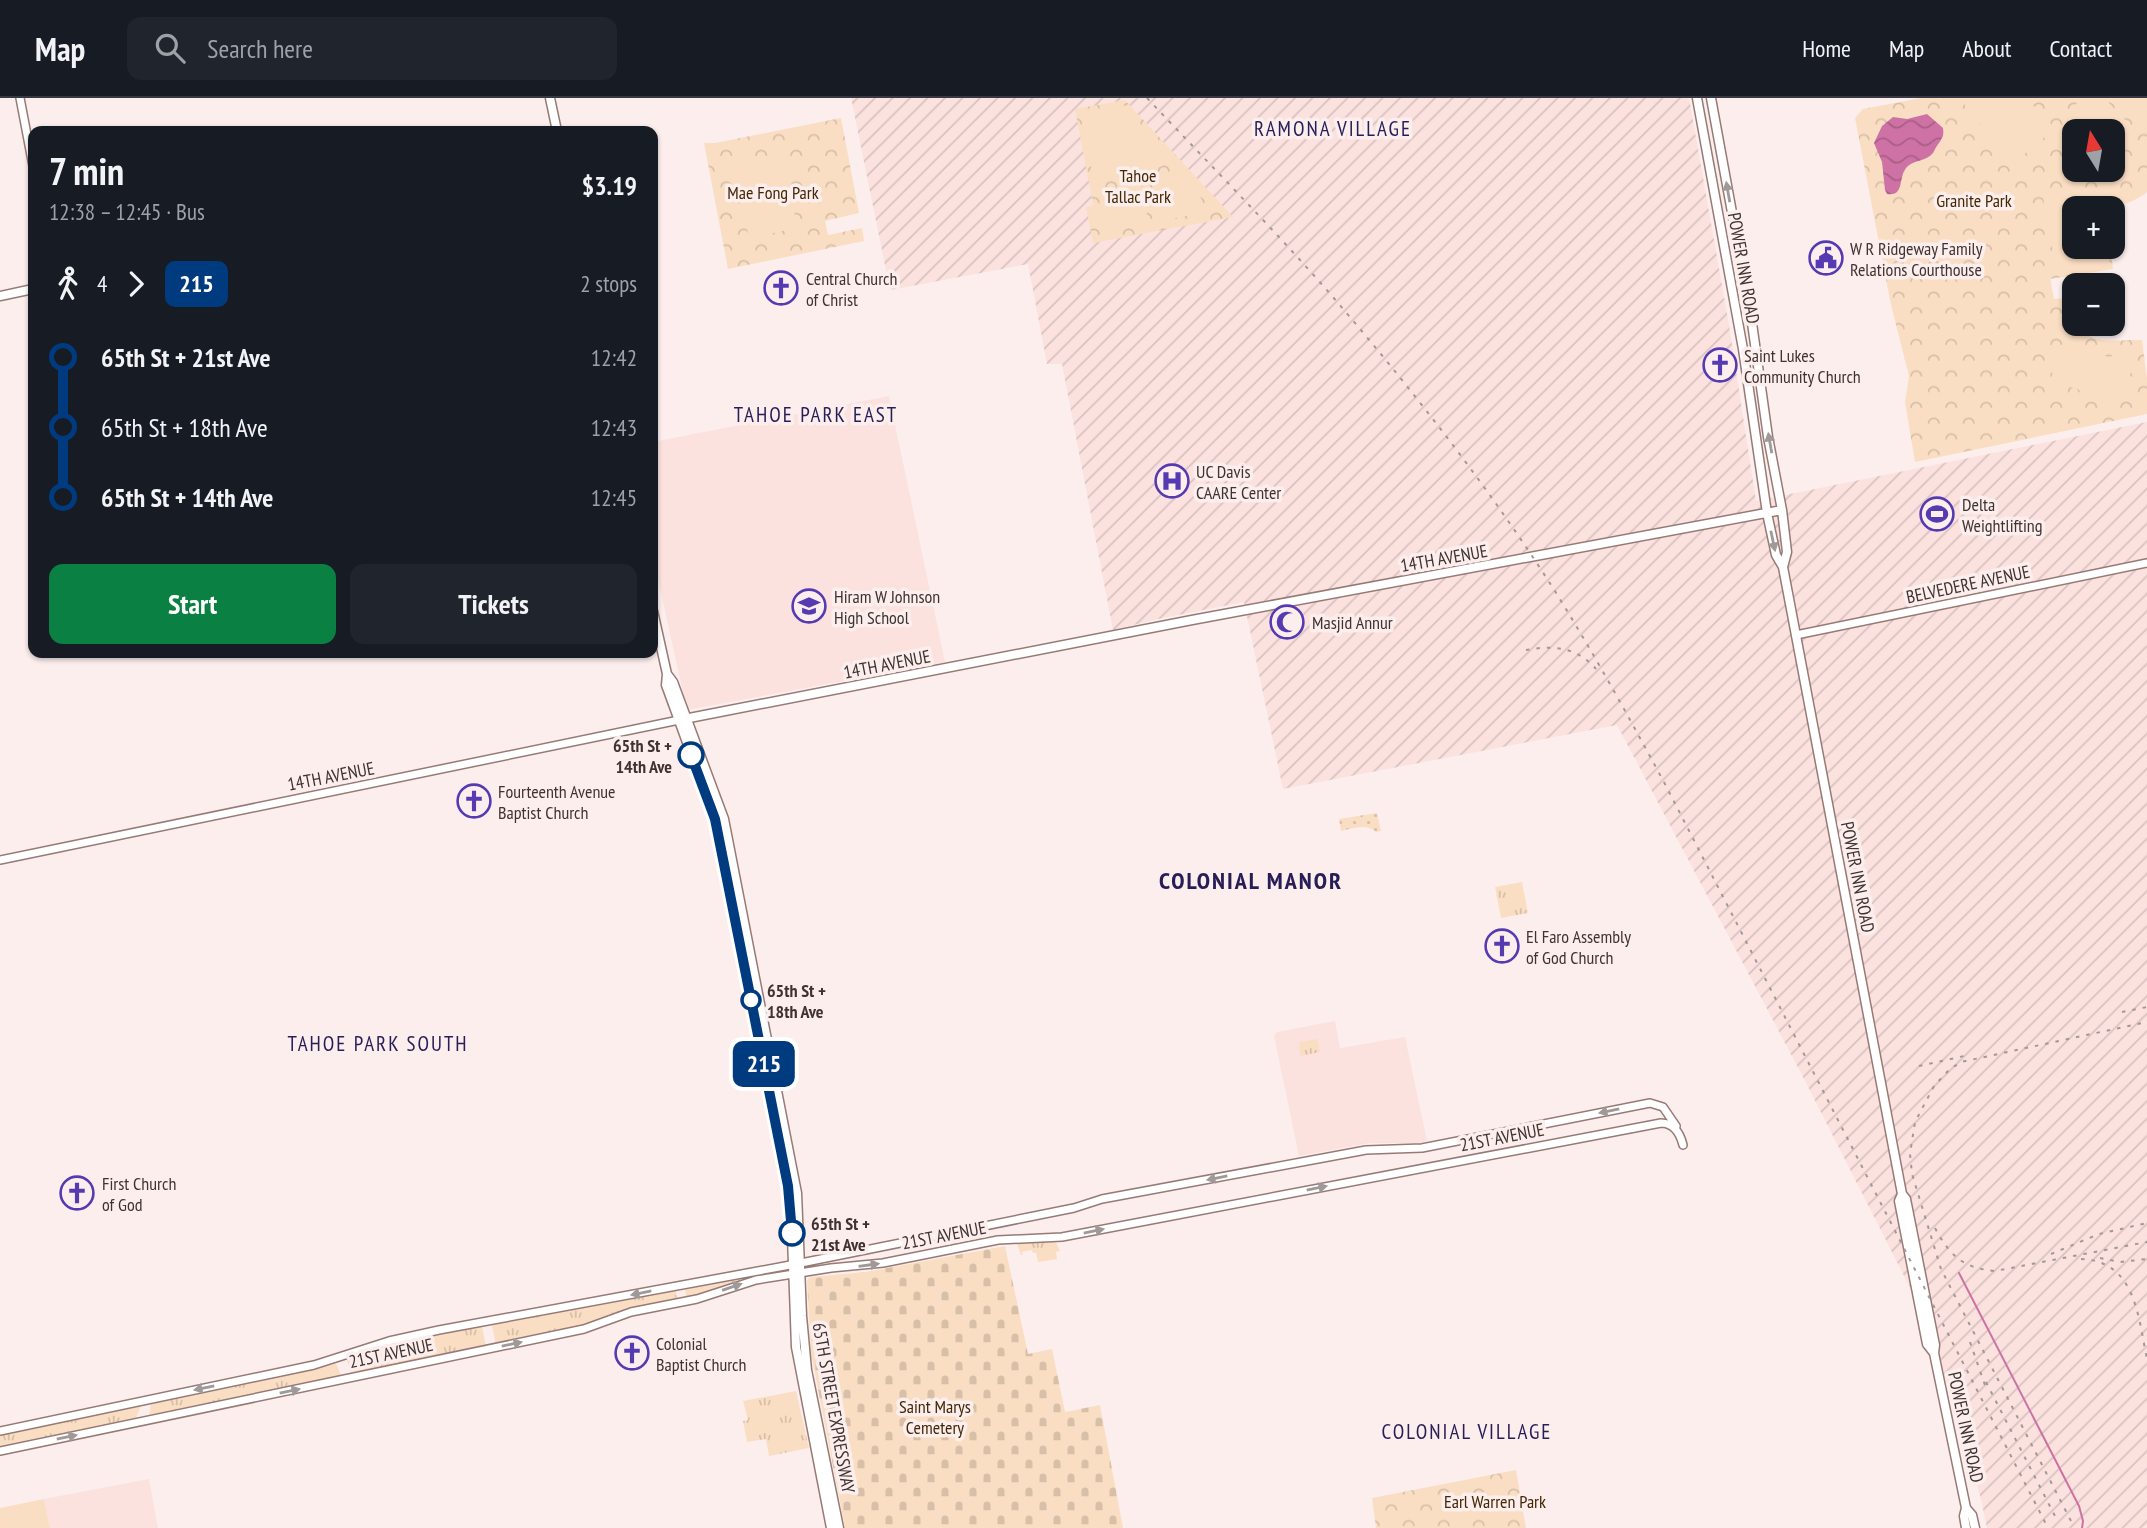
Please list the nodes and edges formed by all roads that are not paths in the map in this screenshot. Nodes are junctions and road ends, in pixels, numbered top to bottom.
1 (20, 98) edge
2 (550, 98) edge
3 (1698, 98) edge
4 (1711, 98) edge
5 (556, 126) edge
6 (28, 140) edge
7 (28, 290) edge
8 (0, 296) edge
9 (1782, 510) junction
10 (1767, 513) junction
11 (2147, 563) edge
12 (1783, 567) junction
13 (658, 634) edge
14 (1796, 635) junction
15 (683, 719) junction
16 (0, 860) edge
17 (1659, 1105) junction
18 (1648, 1125) junction
19 (1680, 1133) junction
20 (1683, 1145) dead end
21 (797, 1264) junction
22 (797, 1274) junction
23 (0, 1431) edge
24 (0, 1451) edge
25 (1966, 1508) junction
26 (831, 1528) edge
27 (839, 1528) edge
28 (1966, 1528) edge
29 (1975, 1528) edge

1 - 6 street
2 - 5 main road
3 - 10 main road, POWER INN ROAD
9 -> 4 main road, POWER INN ROAD
7 - 8 main road
9 - 10 main road, 14TH AVENUE
9 - 12 main road, POWER INN ROAD
10 -> 12 main road, POWER INN ROAD
10 - 15 main road, 14TH AVENUE
11 - 14 street, BELVEDERE AVENUE
12 - 14 main road, POWER INN ROAD
13 - 15 main road, 65TH STREET EXPRESSWAY
14 - 25 main road, POWER INN ROAD
15 - 16 street, 14TH AVENUE
15 - 21 main road, 65TH STREET EXPRESSWAY
17 - 18 street
17 - 19 street
17 -> 21 street, 21ST AVENUE
18 - 19 street, 21ST AVENUE
22 -> 18 street, 21ST AVENUE
19 - 20 street
21 - 22 main road, 65TH STREET EXPRESSWAY
21 -> 23 street, 21ST AVENUE
24 -> 22 street, 21ST AVENUE
22 - 26 main road, 65TH STREET EXPRESSWAY
22 - 27 main road, 65TH STREET EXPRESSWAY
25 - 28 main road, POWER INN ROAD
25 - 29 main road, POWER INN ROAD

